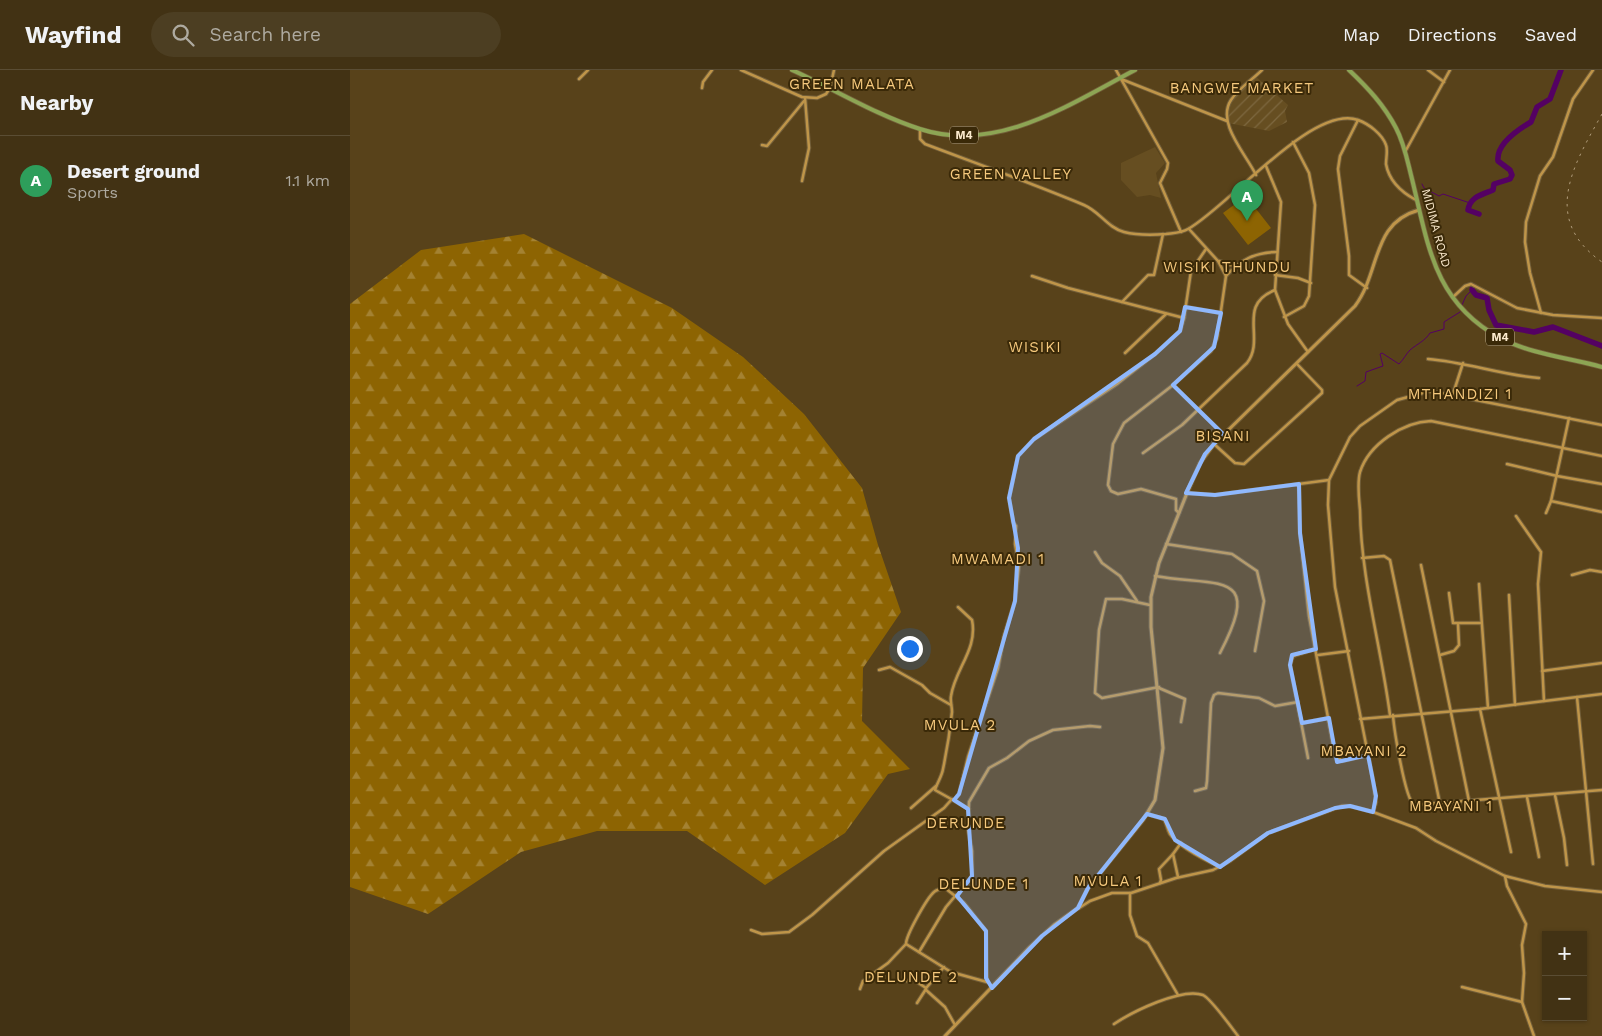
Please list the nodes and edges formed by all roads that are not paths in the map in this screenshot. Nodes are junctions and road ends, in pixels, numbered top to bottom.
1 (588, 70) edge
2 (712, 70) edge
3 (741, 70) edge
4 (792, 70) edge
5 (834, 70) edge
6 (1116, 70) edge
7 (1135, 70) edge
8 (1262, 70) edge
9 (1349, 70) edge
10 (1428, 70) edge
11 (1450, 70) edge
12 (1593, 70) edge
13 (1121, 78) junction
14 (579, 79) dead end
15 (1444, 82) junction
16 (702, 88) dead end
17 (830, 88) junction
18 (805, 100) junction
19 (1358, 120) junction
20 (1226, 121) junction
21 (920, 129) junction
22 (1293, 142) junction
23 (762, 145) dead end
24 (1406, 152) junction
25 (1266, 166) junction
26 (1256, 175) junction
27 (802, 180) dead end
28 (1417, 201) junction
29 (1419, 210) junction
30 (1189, 229) junction
31 (1181, 232) junction
32 (1162, 234) junction
33 (1206, 249) junction
34 (1277, 252) junction
35 (1218, 261) junction
36 (1236, 266) junction
37 (1275, 274) junction
38 (1032, 276) dead end
39 (1226, 276) junction
40 (1311, 283) junction
41 (1367, 288) junction
42 (1275, 290) junction
43 (1452, 298) junction
44 (1122, 302) junction
45 (1186, 308) junction
46 (1221, 313) junction
47 (1542, 313) junction
48 (1166, 314) junction
49 (1284, 317) junction
50 (1184, 318) junction
51 (1602, 318) edge
52 (1125, 352) dead end
53 (1309, 353) junction
54 (1428, 359) dead end
55 (1463, 363) junction
56 (1297, 364) junction
57 (1602, 367) edge
58 (1539, 378) dead end
59 (1173, 385) junction
60 (1453, 394) junction
61 (1197, 410) junction
62 (1569, 418) junction
63 (1602, 425) edge
64 (1223, 434) junction
65 (1214, 444) junction
66 (1563, 448) junction
67 (1143, 453) dead end
68 (1602, 456) edge
69 (1507, 464) dead end
70 (1557, 476) junction
71 (1329, 480) junction
72 (1299, 484) junction
73 (1602, 484) edge
74 (1187, 493) junction
75 (1551, 501) junction
76 (1602, 512) edge
77 (1179, 513) junction
78 (1546, 513) dead end
79 (1516, 516) dead end
80 (1166, 544) junction
81 (1095, 552) dead end
82 (1362, 558) junction
83 (1421, 565) dead end
84 (1602, 572) edge
85 (1572, 575) dead end
86 (1155, 576) junction
87 (1479, 584) dead end
88 (1449, 593) dead end
89 (1509, 595) dead end
90 (1138, 602) junction
91 (1150, 605) junction
92 (958, 607) dead end
93 (1481, 623) junction
94 (1458, 624) junction
95 (1316, 649) junction
96 (1255, 651) dead end
97 (1349, 651) junction
98 (1220, 653) dead end
99 (1317, 655) junction
100 (1440, 655) junction
101 (1602, 663) edge
102 (879, 670) dead end
103 (1542, 671) junction
104 (1159, 687) junction
105 (1602, 694) edge
106 (1577, 697) junction
107 (1544, 701) junction
108 (1298, 702) junction
109 (951, 705) junction
110 (1515, 705) junction
111 (1488, 708) junction
112 (1480, 709) junction
113 (1450, 711) junction
114 (1420, 713) junction
115 (1391, 715) junction
116 (1329, 718) junction
117 (1360, 718) junction
118 (1180, 722) dead end
119 (1302, 723) junction
120 (1100, 727) dead end
121 (1368, 755) junction
122 (1308, 758) dead end
123 (936, 786) junction
124 (1602, 790) edge
125 (1194, 791) dead end
126 (1585, 791) junction
127 (1555, 795) junction
128 (1527, 796) junction
129 (1499, 799) junction
130 (953, 800) junction
131 (1469, 801) junction
132 (1440, 804) junction
133 (911, 808) dead end
134 (968, 809) junction
135 (1373, 812) junction
136 (1148, 814) junction
137 (1181, 843) junction
138 (1511, 852) dead end
139 (1173, 854) junction
140 (1539, 857) dead end
141 (1592, 864) dead end
142 (1567, 865) dead end
143 (1220, 867) junction
144 (1506, 876) junction
145 (1178, 878) junction
146 (1160, 883) junction
147 (1602, 892) edge
148 (1130, 893) junction
149 (956, 896) junction
150 (1078, 908) junction
151 (751, 930) dead end
152 (906, 944) junction
153 (919, 952) junction
154 (944, 967) junction
155 (907, 981) dead end
156 (986, 982) junction
157 (1462, 987) dead end
158 (926, 988) junction
159 (992, 988) junction
160 (860, 989) dead end
161 (1178, 995) junction
162 (1522, 1002) junction
163 (917, 1003) dead end
164 (1114, 1024) dead end
165 (955, 1026) junction
166 (945, 1036) edge
167 (1238, 1036) edge
168 (1534, 1036) edge

1 - 14 street
2 - 16 street
3 - 18 street
4 - 17 main road, M4
5 - 17 street
6 - 13 street
7 - 13 main road, M4
8 - 20 street
9 - 24 main road, MIDIMA ROAD / M4
10 - 15 street
11 - 15 street
12 - 47 street
13 - 20 street
13 - 21 main road, M4
13 - 31 street
15 - 24 street
17 - 18 street
17 - 21 main road, M4
18 - 23 street
18 - 27 street
19 - 22 street
19 - 28 street
19 - 41 street
20 - 26 street
21 - 32 street
22 - 25 street
22 - 40 street
24 - 28 main road, MIDIMA ROAD / M4
25 - 26 street
25 - 34 street
26 - 30 street
28 - 29 main road, MIDIMA ROAD / M4
29 - 41 street
29 - 43 main road, MIDIMA ROAD / M4
30 - 31 street
30 - 33 street
31 - 32 street
32 - 44 street
33 - 35 street
33 - 45 street
34 - 36 street
34 - 37 street
35 - 36 street
35 - 39 street
36 - 39 street
37 - 40 street
37 - 42 street
38 - 44 street
39 - 46 street
40 - 49 street
41 - 53 street
42 - 49 street
42 - 61 street
43 - 47 street
43 - 57 main road, MIDIMA ROAD / M4
44 - 48 street
45 - 46 street
45 - 50 street
46 - 59 street
47 - 51 street
48 - 50 street
48 - 52 street
49 - 53 street
50 - 130 street
53 - 56 street
54 - 55 street
55 - 58 street
55 - 60 street
56 - 64 street
56 - 65 street
59 - 61 street
59 - 77 street
60 - 62 street
60 - 71 street
61 - 64 street
61 - 67 street
62 - 63 street
62 - 66 street
64 - 65 street
65 - 74 street
66 - 68 street
66 - 70 street
66 - 82 street
69 - 70 street
70 - 73 street
70 - 75 street
71 - 72 street
71 - 97 street
72 - 74 street
72 - 95 street
74 - 77 street
75 - 76 street
75 - 78 street
77 - 80 street
79 - 103 street
80 - 86 street
80 - 96 street
81 - 90 street
82 - 114 street
82 - 115 street
83 - 100 street
84 - 85 street
86 - 91 street
86 - 98 street
87 - 93 street
88 - 94 street
89 - 110 street
90 - 91 street
90 - 104 street
91 - 104 street
92 - 109 street
93 - 94 street
93 - 111 street
94 - 100 street
95 - 99 street
95 - 108 street
97 - 99 street
97 - 117 street
99 - 116 street
100 - 113 street
101 - 103 street
102 - 109 street
103 - 107 street
104 - 118 street
104 - 136 street
105 - 106 street
106 - 107 street
106 - 126 street
107 - 110 street
108 - 119 street
108 - 125 street
109 - 123 street
110 - 111 street
111 - 112 street
112 - 113 street
112 - 129 street
113 - 114 street
113 - 131 street
114 - 115 street
114 - 132 street
115 - 117 street
115 - 132 street
116 - 119 street
116 - 121 street
117 - 121 street
119 - 122 street
120 - 134 street
121 - 135 street
123 - 130 street
123 - 133 street
124 - 126 street
126 - 127 street
126 - 141 street
127 - 128 street
127 - 142 street
128 - 129 street
128 - 140 street
129 - 131 street
129 - 138 street
130 - 134 street
130 - 151 street
131 - 132 street
134 - 149 street
135 - 143 street
135 - 144 street
136 - 137 street
136 - 150 street
137 - 139 street
137 - 143 street
139 - 145 street
139 - 146 street
143 - 145 street
144 - 147 street
144 - 162 street
145 - 146 street
146 - 148 street
148 - 150 street
148 - 161 street
149 - 152 street
149 - 153 street
149 - 156 street
150 - 159 street
152 - 153 street
152 - 160 street
153 - 154 street
154 - 156 street
154 - 158 street
155 - 158 street
156 - 159 street
157 - 162 street
158 - 163 street
158 - 165 street
159 - 165 street
161 - 164 street
161 - 167 street
162 - 168 street
165 - 166 street

